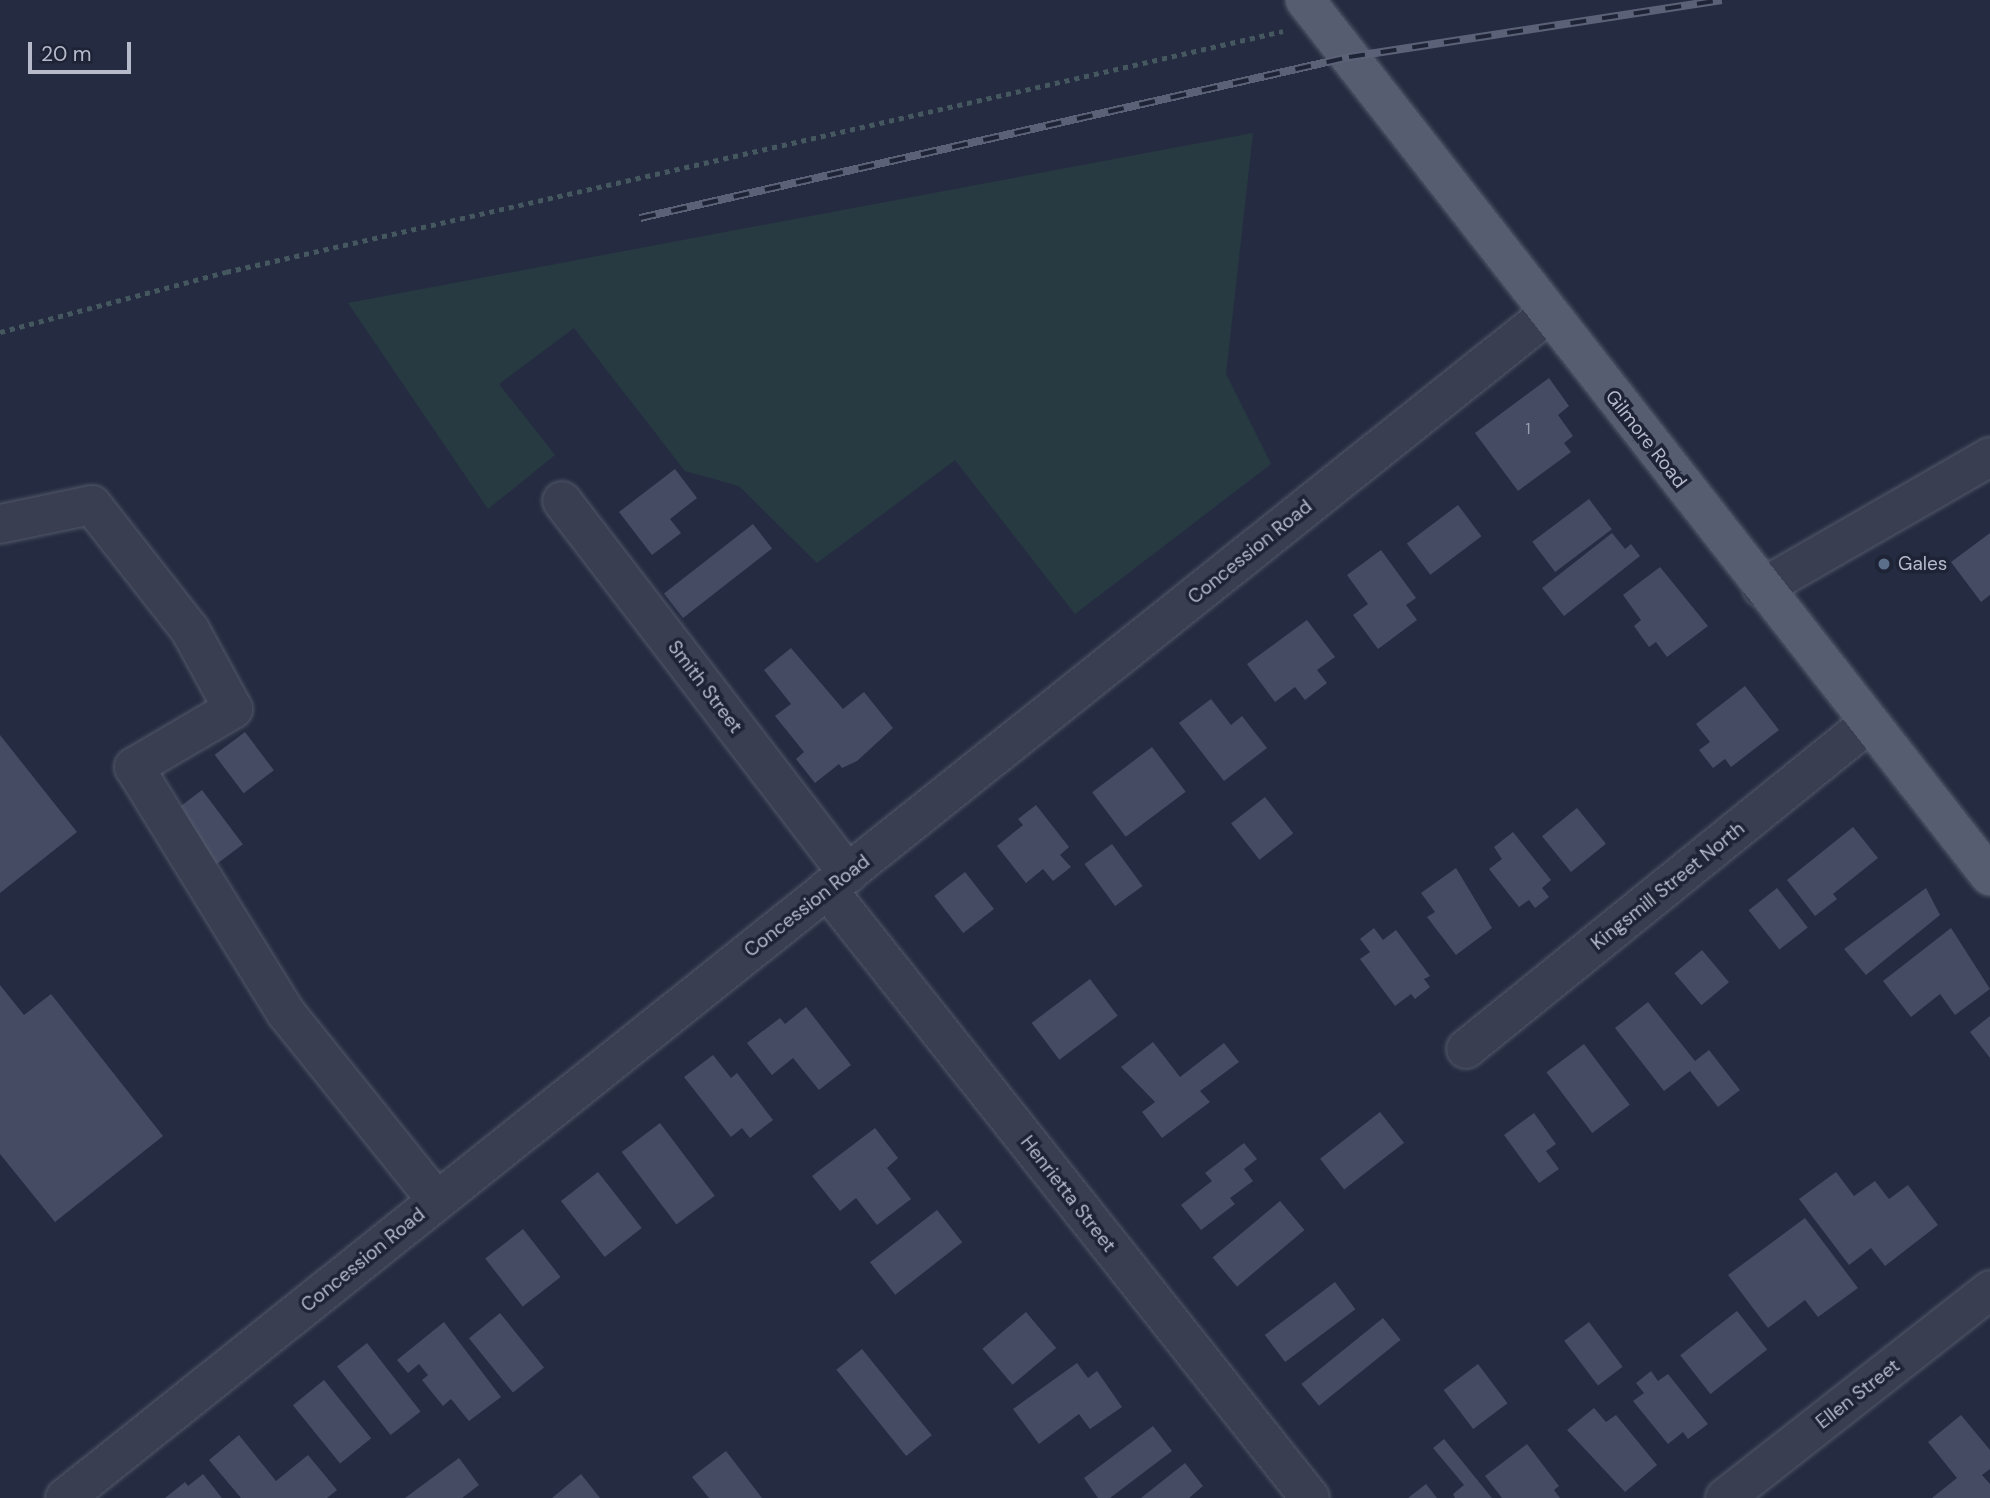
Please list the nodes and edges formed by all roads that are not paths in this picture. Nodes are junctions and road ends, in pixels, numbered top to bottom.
1 (1313, 11) edge
2 (1548, 314) junction
3 (1990, 457) edge
4 (562, 501) dead end
5 (0, 524) edge
6 (1762, 588) junction
7 (1869, 723) junction
8 (1990, 876) edge
9 (837, 881) junction
10 (1466, 1049) dead end
11 (437, 1201) junction
12 (1990, 1290) edge
13 (65, 1498) edge
14 (1310, 1498) edge
15 (1725, 1498) edge

1 - 2 main road, Gilmore Road
2 - 6 main road, Gilmore Road
2 - 9 street, Concession Road
3 - 6 street
4 - 9 street, Smith Street
5 - 11 street
6 - 7 main road, Gilmore Road
7 - 8 main road, Gilmore Road
7 - 10 street, Kingsmill Street North
9 - 11 street, Concession Road
9 - 14 street, Henrietta Street
11 - 13 street, Concession Road
12 - 15 street, Ellen Street

